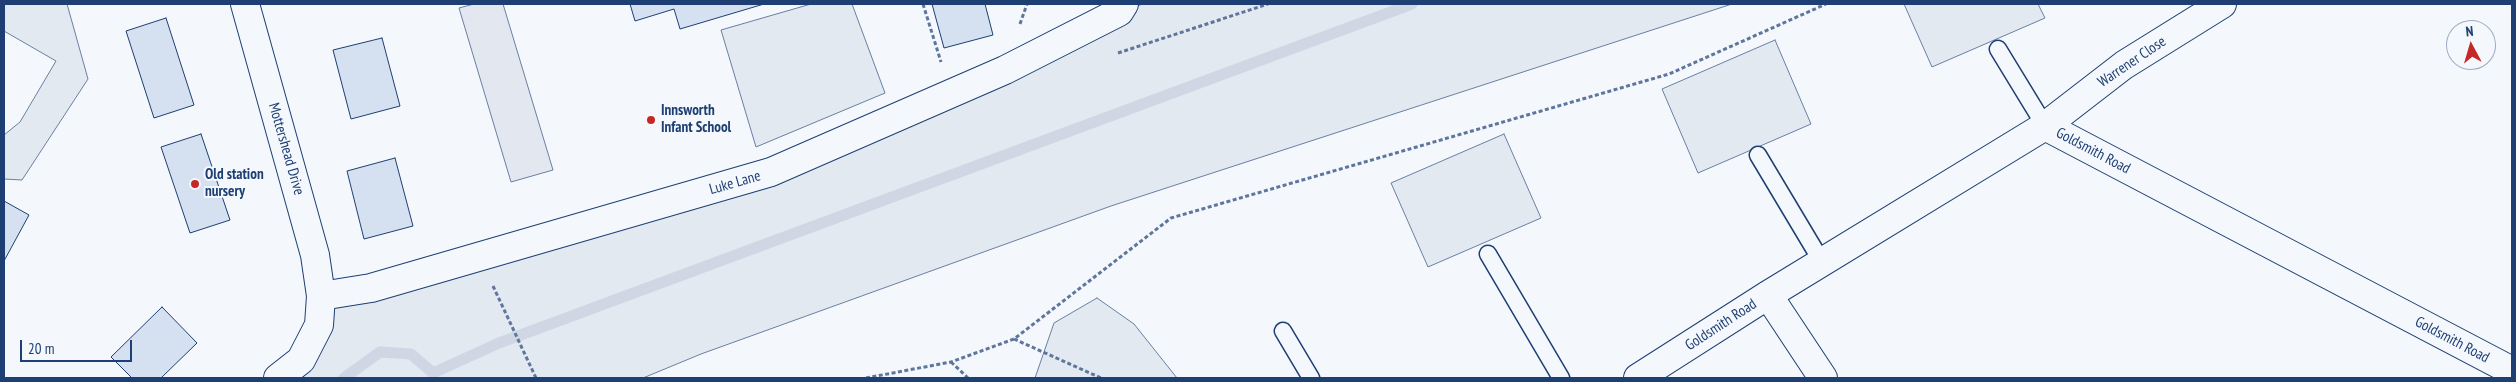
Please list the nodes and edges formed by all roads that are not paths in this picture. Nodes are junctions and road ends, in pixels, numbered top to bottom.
1 (245, 4) edge
2 (1124, 4) edge
3 (2222, 4) edge
4 (1998, 49) dead end
5 (2045, 126) junction
6 (1758, 155) dead end
7 (1488, 254) dead end
8 (1822, 262) junction
9 (1768, 295) junction
10 (321, 296) junction
11 (1284, 331) dead end
12 (2512, 371) edge
13 (278, 378) edge
14 (1311, 378) edge
15 (1560, 378) edge
16 (1638, 378) edge
17 (1823, 378) edge

1 - 10 street, Mottershead Drive
2 - 10 street, Luke Lane
3 - 5 street, Warrener Close
4 - 5 lane
5 - 8 street, Goldsmith Road
5 - 12 street, Goldsmith Road
6 - 8 lane
7 - 15 lane
8 - 9 street, Goldsmith Road
9 - 16 street, Goldsmith Road
9 - 17 street
10 - 13 street, Mottershead Drive
11 - 14 lane

